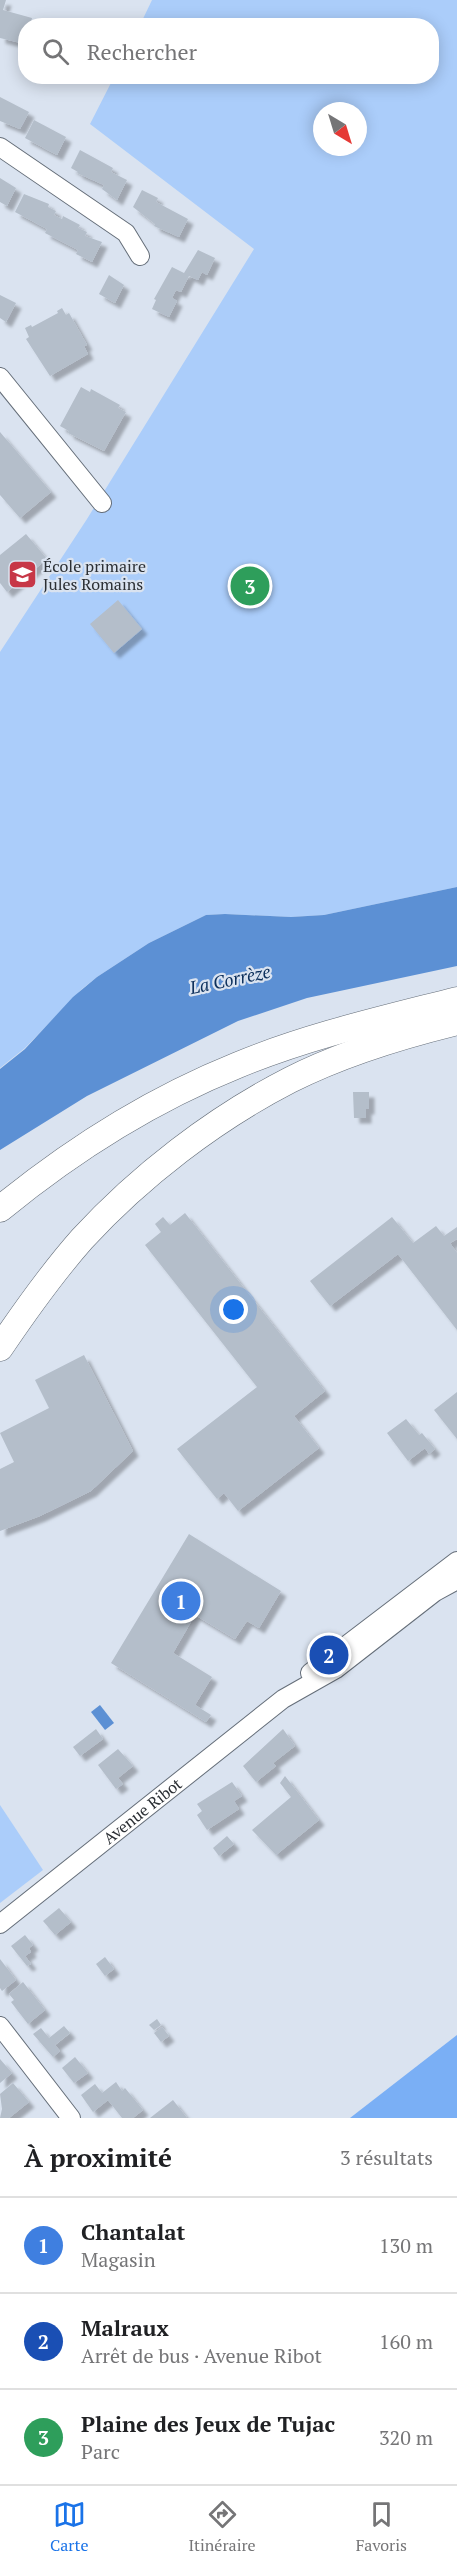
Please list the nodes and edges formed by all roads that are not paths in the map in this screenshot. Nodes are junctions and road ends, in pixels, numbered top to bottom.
1 (0, 147) edge
2 (140, 256) dead end
3 (1, 381) edge
4 (102, 502) dead end
5 (457, 1000) edge
6 (457, 1022) edge
7 (0, 1209) edge
8 (0, 1348) edge
9 (457, 1562) edge
10 (457, 1580) edge
11 (283, 1699) junction
12 (0, 1924) edge
13 (0, 2026) edge
14 (70, 2118) edge

1 - 2 street
3 - 4 street
5 - 7 highway
6 - 8 highway
9 - 11 street, Avenue Ribot
10 - 11 street, Avenue Ribot
11 - 12 street, Avenue Ribot
13 - 14 street

